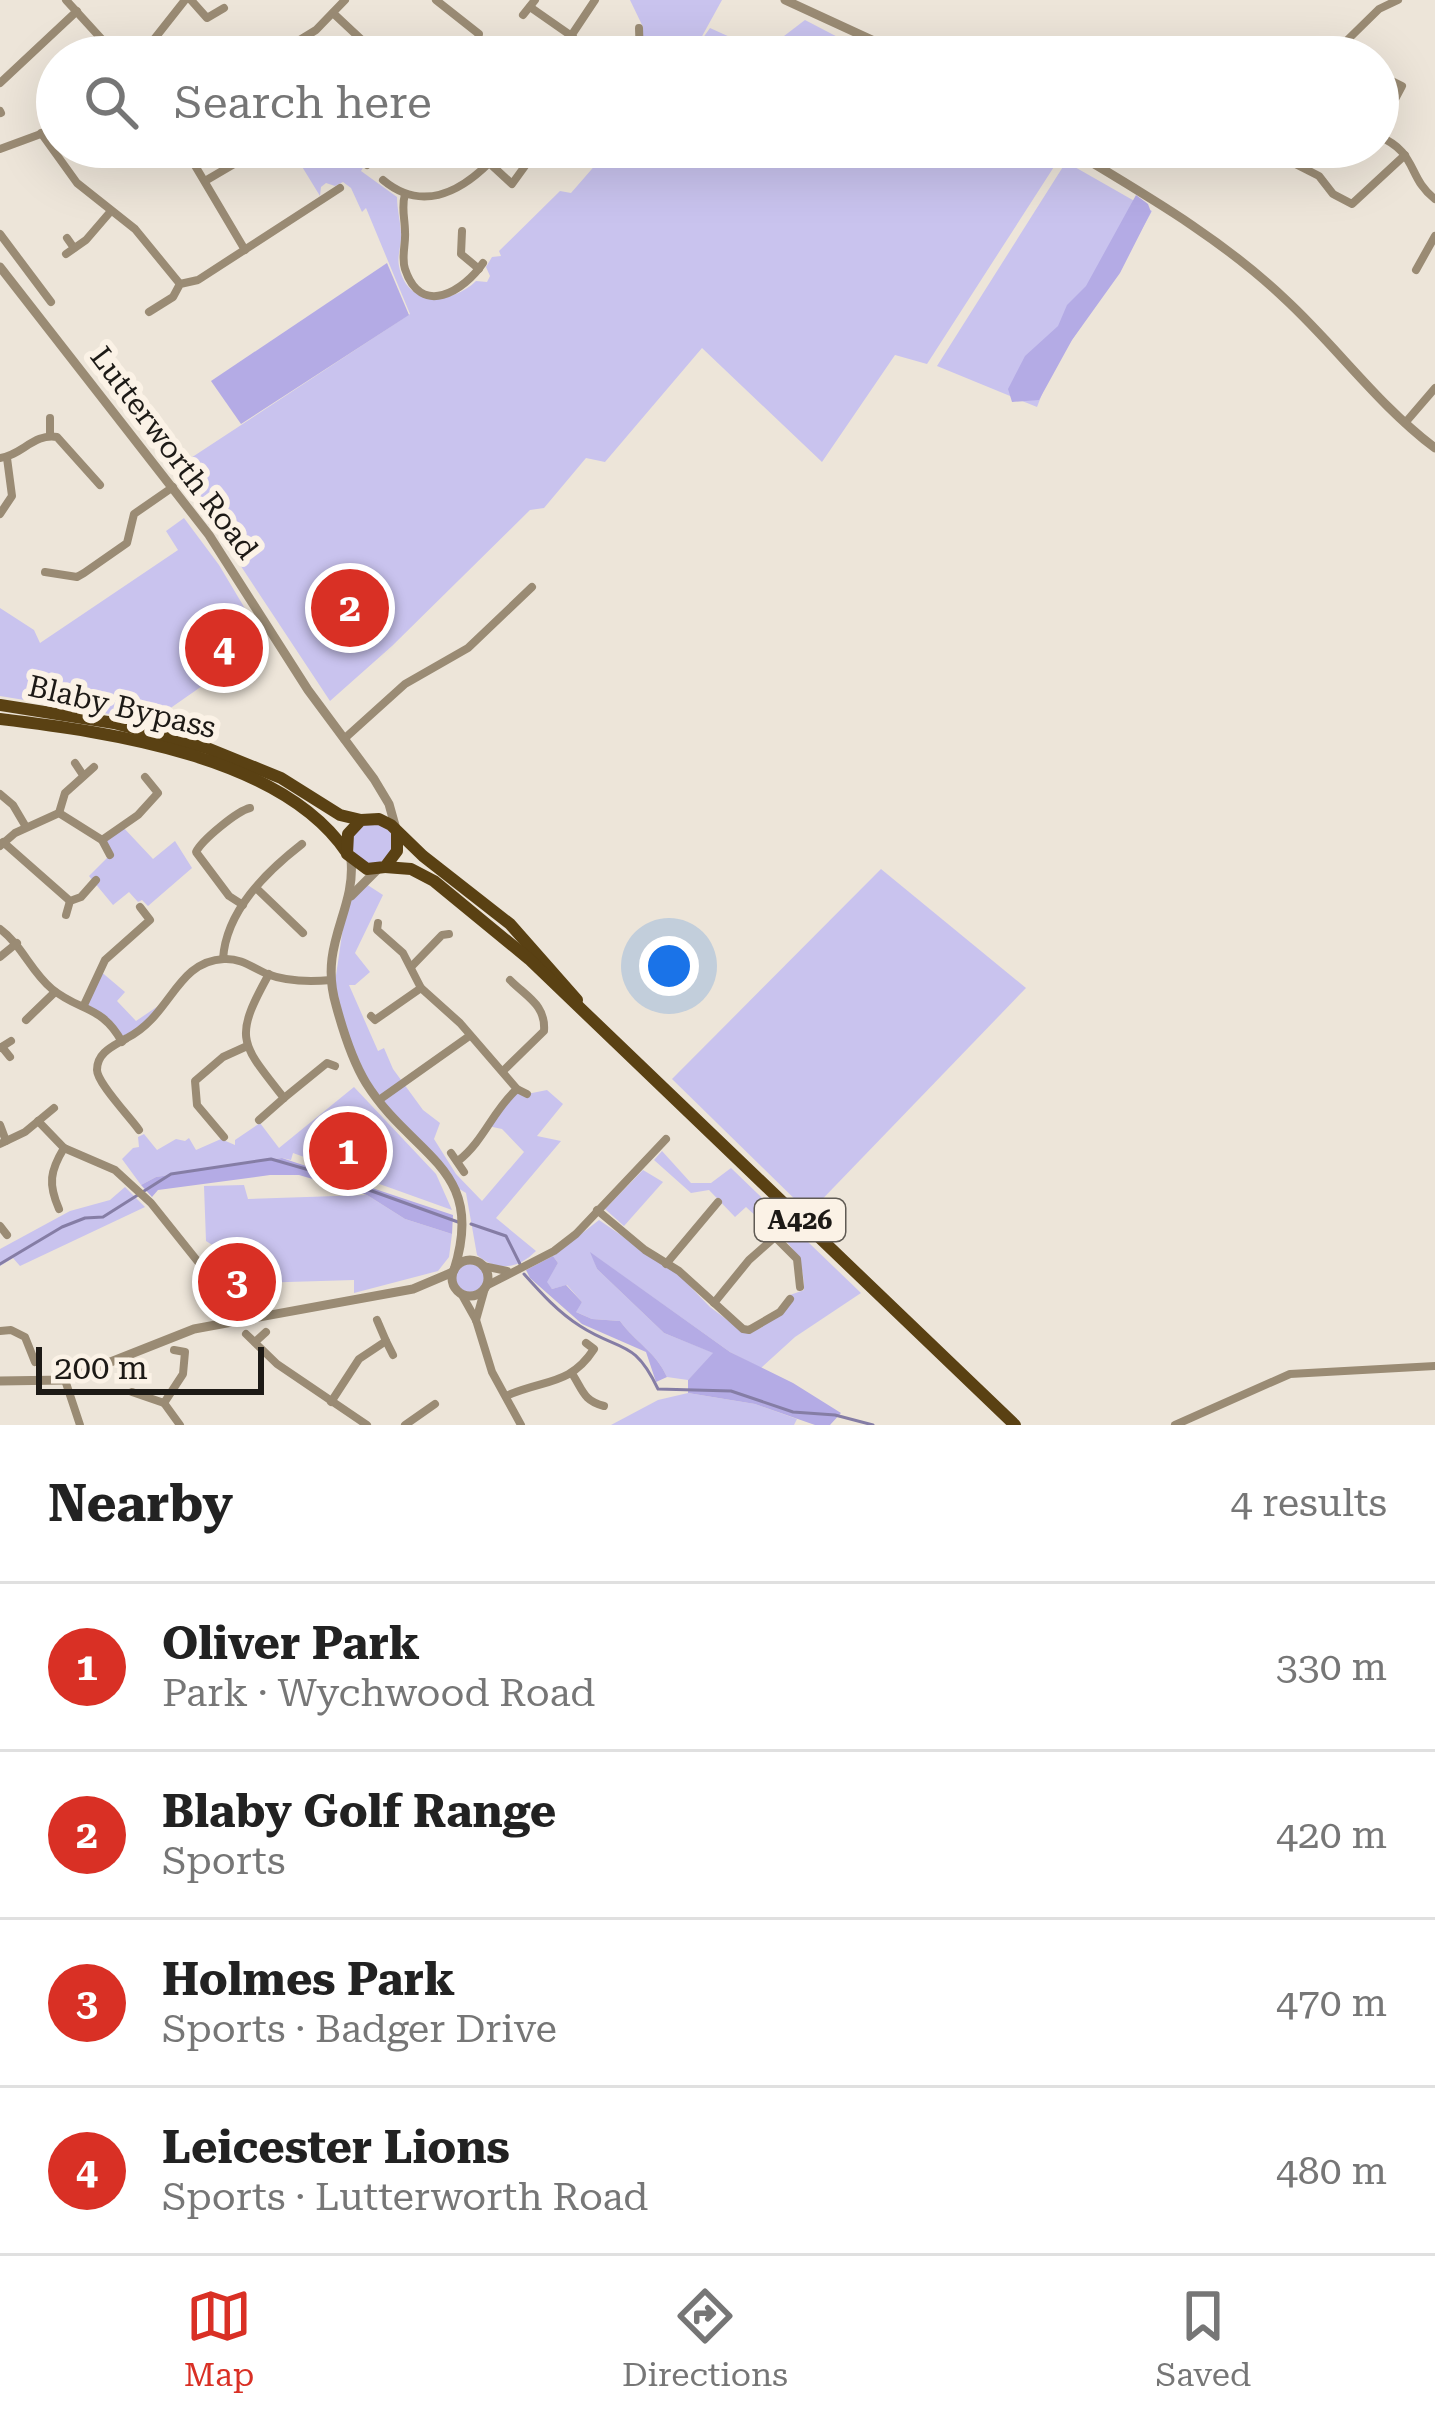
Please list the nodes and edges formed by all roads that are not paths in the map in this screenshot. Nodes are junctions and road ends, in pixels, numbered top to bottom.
1 (67, 0) edge
2 (188, 0) edge
3 (345, 0) edge
4 (436, 0) edge
5 (595, 0) edge
6 (785, 0) edge
7 (1398, 0) edge
8 (532, 3) edge
9 (224, 8) dead end
10 (77, 11) junction
11 (333, 13) junction
12 (523, 15) dead end
13 (639, 28) dead end
14 (480, 35) dead end
15 (50, 36) edge
16 (99, 36) edge
17 (158, 36) edge
18 (307, 36) edge
19 (358, 36) edge
20 (572, 36) edge
21 (574, 36) edge
22 (639, 36) edge
23 (863, 36) edge
24 (1354, 36) edge
25 (36, 49) edge
26 (0, 83) edge
27 (36, 135) edge
28 (1399, 148) edge
29 (0, 149) edge
30 (1405, 155) junction
31 (1399, 161) edge
32 (66, 168) edge
33 (197, 168) edge
34 (227, 168) edge
35 (482, 168) edge
36 (494, 168) edge
37 (524, 168) edge
38 (1099, 168) edge
39 (1303, 168) edge
40 (1391, 168) edge
41 (382, 180) dead end
42 (205, 181) junction
43 (340, 188) dead end
44 (405, 194) junction
45 (1435, 200) edge
46 (111, 211) junction
47 (462, 231) dead end
48 (0, 234) edge
49 (68, 238) dead end
50 (1434, 238) edge
51 (245, 250) junction
52 (1411, 254) dead end
53 (0, 267) edge
54 (480, 268) junction
55 (487, 278) dead end
56 (180, 284) junction
57 (51, 302) dead end
58 (153, 306) dead end
59 (1435, 388) edge
60 (50, 418) dead end
61 (1404, 423) junction
62 (50, 435) junction
63 (1435, 448) edge
64 (4, 458) edge
65 (100, 485) dead end
66 (173, 487) junction
67 (0, 514) edge
68 (58, 559) dead end
69 (532, 587) dead end
70 (0, 705) edge
71 (0, 719) edge
72 (344, 739) junction
73 (75, 763) dead end
74 (94, 767) dead end
75 (83, 775) junction
76 (145, 777) dead end
77 (167, 786) dead end
78 (382, 792) junction
79 (158, 793) junction
80 (0, 794) edge
81 (250, 808) dead end
82 (59, 813) junction
83 (364, 819) junction
84 (26, 827) junction
85 (397, 831) junction
86 (102, 840) junction
87 (2, 844) edge
88 (302, 844) dead end
89 (110, 855) dead end
90 (350, 857) junction
91 (381, 868) junction
92 (96, 880) dead end
93 (256, 888) junction
94 (347, 900) junction
95 (70, 901) junction
96 (243, 904) junction
97 (140, 907) dead end
98 (66, 915) dead end
99 (0, 928) edge
100 (375, 929) dead end
101 (303, 933) dead end
102 (449, 934) dead end
103 (16, 943) junction
104 (0, 957) edge
105 (223, 959) junction
106 (412, 966) junction
107 (269, 974) junction
108 (332, 980) junction
109 (510, 980) dead end
110 (421, 988) junction
111 (55, 992) junction
112 (84, 1005) junction
113 (586, 1014) junction
114 (26, 1020) dead end
115 (374, 1021) dead end
116 (468, 1037) junction
117 (122, 1042) junction
118 (4, 1046) edge
119 (245, 1046) junction
120 (10, 1057) dead end
121 (330, 1062) dead end
122 (503, 1071) junction
123 (517, 1089) junction
124 (527, 1094) dead end
125 (284, 1098) junction
126 (379, 1100) junction
127 (54, 1108) dead end
128 (259, 1120) dead end
129 (38, 1121) junction
130 (138, 1122) dead end
131 (0, 1125) edge
132 (210, 1138) dead end
133 (666, 1139) dead end
134 (3, 1142) edge
135 (64, 1148) junction
136 (464, 1172) dead end
137 (718, 1202) dead end
138 (59, 1209) dead end
139 (597, 1210) junction
140 (764, 1226) dead end
141 (465, 1229) junction
142 (775, 1237) junction
143 (479, 1263) junction
144 (666, 1264) junction
145 (453, 1271) junction
146 (514, 1272) junction
147 (486, 1287) junction
148 (800, 1287) dead end
149 (413, 1289) junction
150 (461, 1294) junction
151 (790, 1298) dead end
152 (714, 1303) junction
153 (376, 1320) dead end
154 (476, 1320) junction
155 (223, 1323) junction
156 (0, 1331) edge
157 (266, 1332) dead end
158 (246, 1334) dead end
159 (386, 1340) junction
160 (255, 1342) junction
161 (595, 1345) dead end
162 (174, 1350) dead end
163 (393, 1355) dead end
164 (35, 1362) dead end
165 (1435, 1366) edge
166 (573, 1375) junction
167 (65, 1380) junction
168 (0, 1381) edge
169 (132, 1392) dead end
170 (506, 1396) junction
171 (417, 1399) dead end
172 (164, 1402) junction
173 (331, 1402) junction
174 (435, 1404) dead end
175 (597, 1408) dead end
176 (422, 1409) junction
177 (80, 1425) edge
178 (180, 1425) edge
179 (367, 1425) edge
180 (405, 1425) edge
181 (521, 1425) edge
182 (1015, 1425) edge
183 (1175, 1425) edge

1 - 10 street
2 - 9 street
2 - 17 street
3 - 11 street
4 - 14 street
5 - 21 street
6 - 23 street
7 - 24 street
8 - 12 street
8 - 20 street
10 - 15 street
10 - 16 street
11 - 18 street
11 - 19 street
13 - 22 street
25 - 26 street
27 - 29 street
28 - 30 street
30 - 31 street
30 - 45 street
32 - 46 street
33 - 42 street
34 - 42 street
35 - 44 street
36 - 37 street
38 - 61 street
39 - 40 street
41 - 44 street
42 - 51 street
43 - 51 street
44 - 54 street
46 - 49 street
46 - 56 street
47 - 54 street
48 - 57 street
50 - 52 street
51 - 56 street
53 - 66 street, Lutterworth Road
54 - 55 street
56 - 58 street
59 - 61 street
60 - 62 street
61 - 63 street
62 - 64 street
62 - 65 street
64 - 67 street
66 - 68 street
66 - 72 street, Lutterworth Road
69 - 72 street
70 - 83 main road, Blaby Bypass
71 - 90 main road, Blaby Bypass
72 - 78 street, Lutterworth Road
73 - 75 street
74 - 75 street
75 - 82 street
76 - 79 street
77 - 79 street
78 - 83 street
78 - 85 street, Lutterworth Road
79 - 86 street
80 - 84 street
81 - 96 street
82 - 84 street
82 - 86 street
83 - 85 main road
83 - 90 main road
84 - 87 street
85 - 91 main road
85 - 113 main road, A426
86 - 89 street
87 - 95 street
88 - 93 street
90 - 91 main road
90 - 94 street
91 - 94 street
91 - 113 main road, A426
92 - 95 street
93 - 96 street
93 - 101 street
94 - 108 street
95 - 98 street
96 - 105 street
97 - 112 street
99 - 103 street
100 - 106 street
102 - 106 street
103 - 104 street
103 - 111 street
105 - 107 street
105 - 117 street
106 - 110 street
107 - 108 street
107 - 119 street
108 - 126 street
109 - 122 street
110 - 115 street
110 - 116 street
111 - 112 street
111 - 114 street
112 - 117 street
113 - 182 main road, A426
116 - 122 street
116 - 126 street
117 - 130 street
118 - 120 street
119 - 125 street
119 - 132 street
121 - 125 street
122 - 123 street
123 - 124 street
123 - 136 street
125 - 128 street
126 - 141 street
127 - 129 street
129 - 134 street
129 - 135 street
131 - 134 street
133 - 139 street
135 - 138 street
135 - 155 street
137 - 144 street
139 - 144 street
139 - 146 street
140 - 142 street
141 - 143 street
141 - 145 street
142 - 148 street
142 - 152 street
143 - 145 street
143 - 146 street
143 - 147 street
144 - 152 street
145 - 149 street
145 - 150 street
146 - 147 street
147 - 150 street
147 - 154 street
149 - 150 street
149 - 155 street
150 - 154 street
151 - 152 street
153 - 159 street
154 - 170 street
155 - 167 street
156 - 164 street
157 - 160 street
158 - 160 street
159 - 163 street
159 - 173 street
160 - 173 street
161 - 166 street
162 - 172 street
165 - 183 street
166 - 170 street
166 - 175 street
167 - 168 street
167 - 177 street
169 - 172 street
170 - 181 street
171 - 176 street
172 - 178 street
173 - 179 street
174 - 176 street
176 - 180 street

